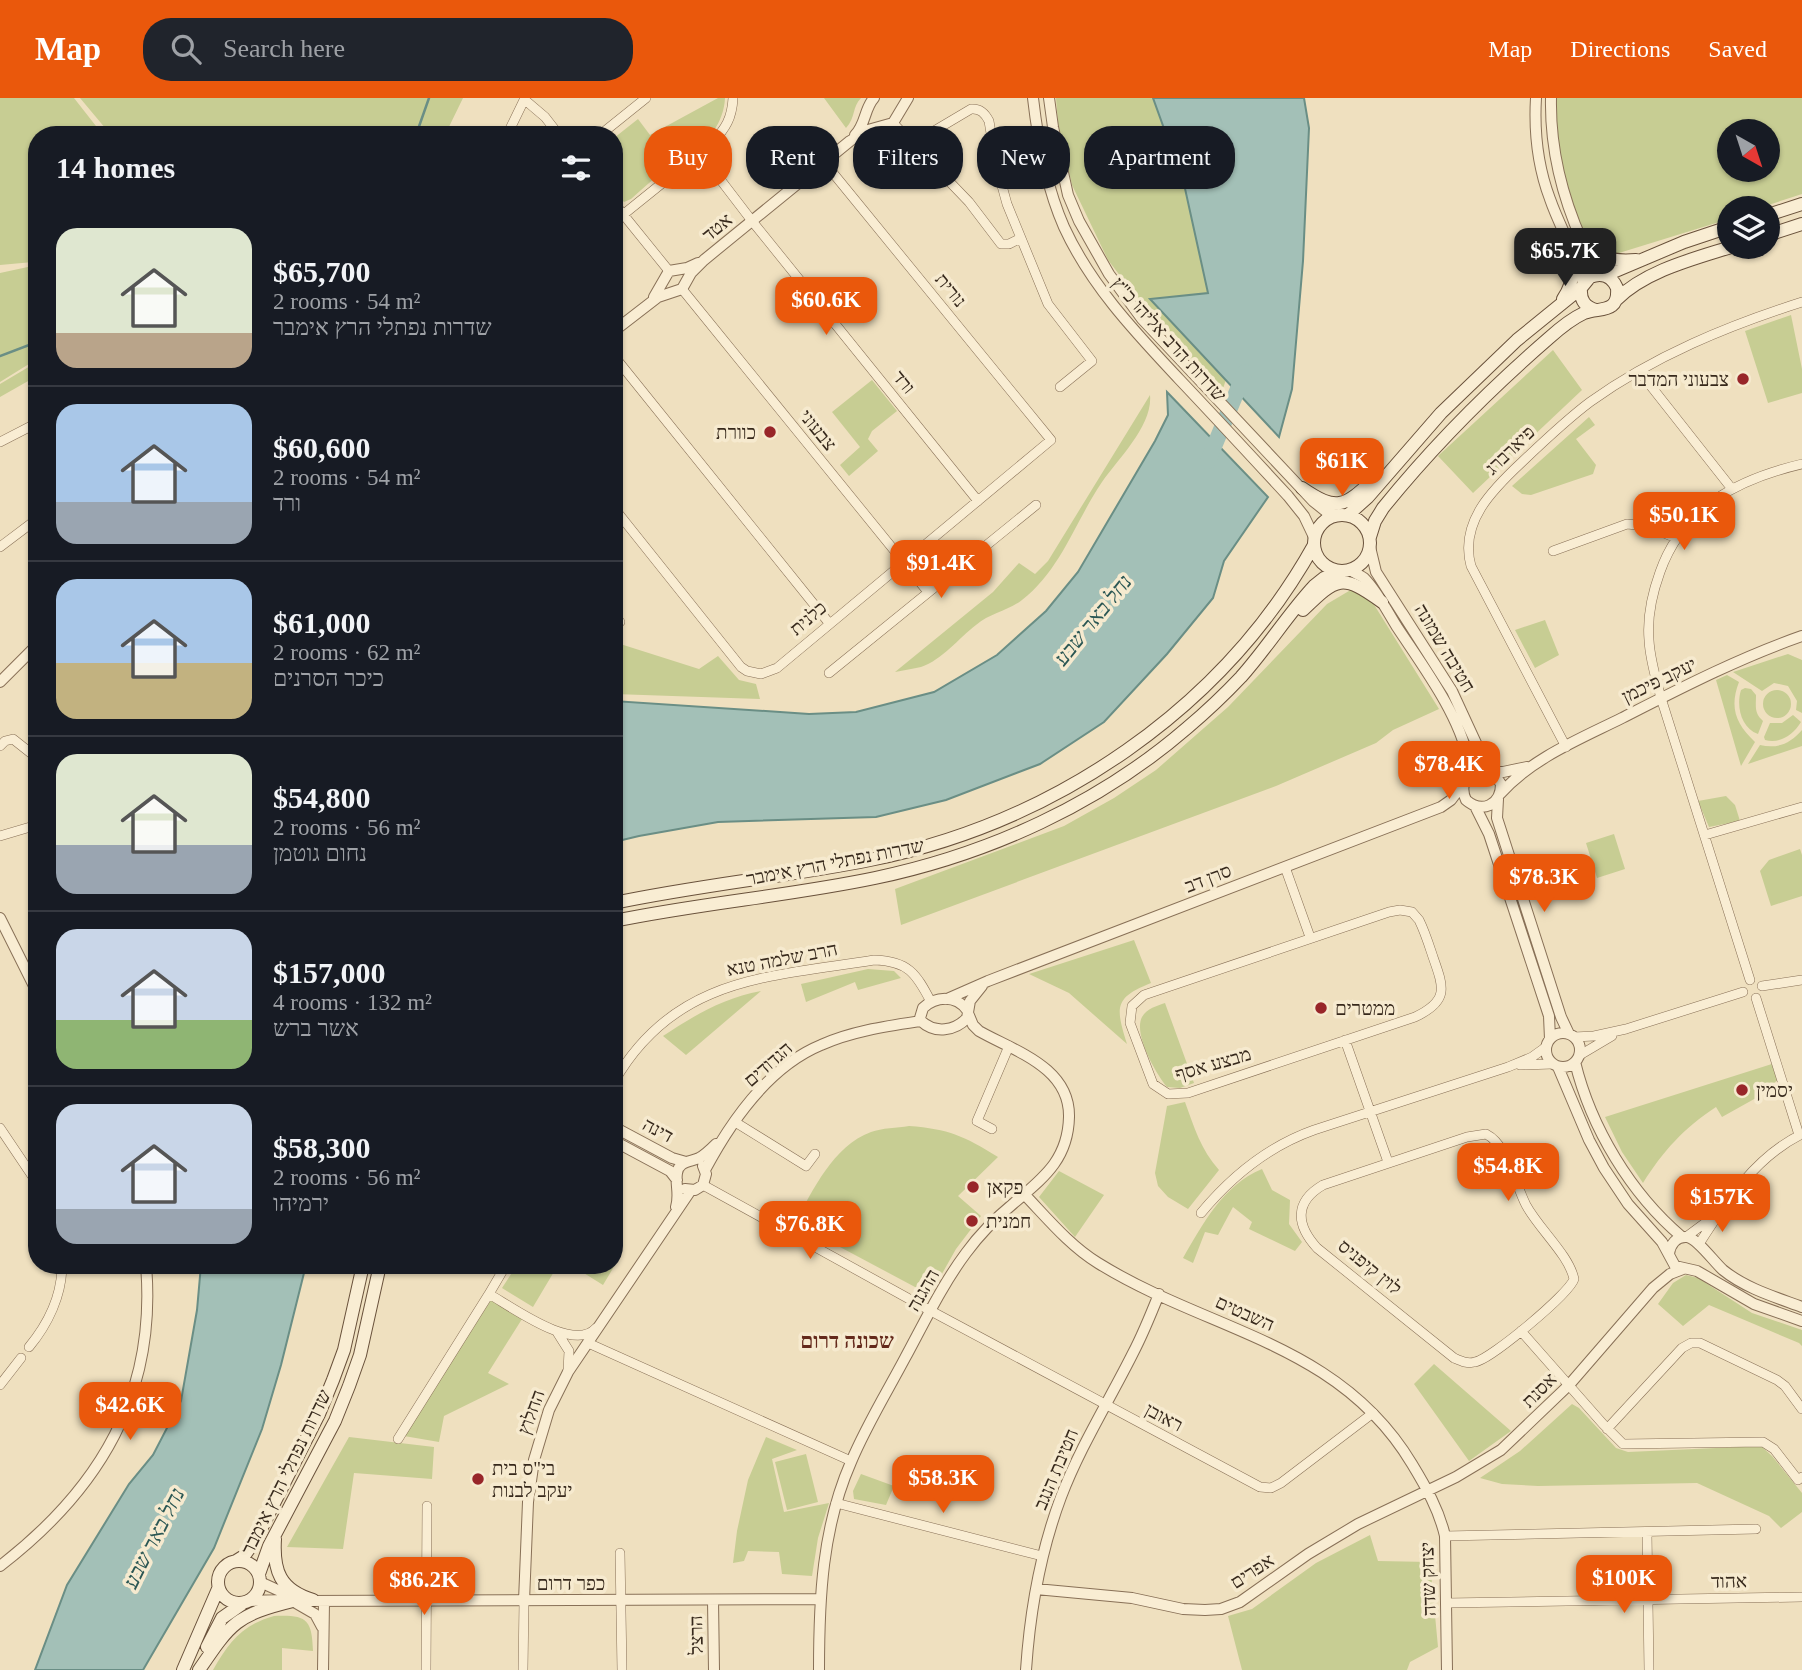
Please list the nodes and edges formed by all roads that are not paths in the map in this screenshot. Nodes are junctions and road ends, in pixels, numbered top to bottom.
1 (646, 98) edge
2 (733, 98) edge
3 (874, 98) edge
4 (894, 98) edge
5 (908, 98) edge
6 (1033, 98) edge
7 (1049, 98) edge
8 (1536, 98) edge
9 (1551, 98) edge
10 (525, 99) edge
11 (868, 111) junction
12 (900, 111) junction
13 (893, 123) junction
14 (512, 126) edge
15 (552, 126) edge
16 (611, 126) edge
17 (726, 126) edge
18 (879, 126) joint
19 (896, 126) edge
20 (941, 126) edge
21 (853, 139) edge
22 (850, 141) junction
23 (839, 150) edge
24 (839, 180) edge
25 (655, 189) edge
26 (728, 189) edge
27 (791, 189) edge
28 (956, 189) edge
29 (1802, 204) edge
30 (1780, 211) edge
31 (624, 214) joint
32 (752, 221) junction
33 (1802, 224) edge
34 (1780, 231) edge
35 (1717, 232) edge
36 (1580, 236) junction
37 (1021, 238) junction
38 (1566, 239) junction
39 (1717, 252) edge
40 (704, 260) junction
41 (1643, 260) junction
42 (671, 272) junction
43 (1603, 275) junction
44 (1582, 286) junction
45 (681, 287) junction
46 (1616, 300) junction
47 (1802, 302) edge
48 (647, 304) junction
49 (1557, 308) junction
50 (1596, 310) junction
51 (623, 324) edge
52 (623, 367) edge
53 (1639, 371) junction
54 (1060, 387) dead end
55 (28, 428) edge
56 (1051, 440) joint
57 (0, 442) edge
58 (1413, 443) junction
59 (1802, 464) edge
60 (1299, 485) junction
61 (1732, 489) junction
62 (978, 500) junction
63 (1036, 505) dead end
64 (1343, 515) junction
65 (623, 519) edge
66 (28, 526) edge
67 (1676, 538) junction
68 (1314, 541) junction
69 (1370, 542) junction
70 (0, 547) edge
71 (1553, 551) dead end
72 (903, 562) junction
73 (1345, 571) junction
74 (928, 592) junction
75 (1382, 603) junction
76 (829, 622) junction
77 (1802, 636) edge
78 (1267, 645) junction
79 (28, 654) edge
80 (829, 673) dead end
81 (0, 682) edge
82 (1661, 698) junction
83 (0, 746) edge
84 (1566, 747) junction
85 (28, 751) edge
86 (1536, 764) junction
87 (1491, 770) junction
88 (1464, 781) junction
89 (1499, 796) junction
90 (1472, 805) junction
91 (1441, 807) junction
92 (1802, 807) edge
93 (28, 828) edge
94 (1705, 835) junction
95 (0, 836) edge
96 (1285, 867) junction
97 (623, 902) edge
98 (0, 918) edge
99 (623, 920) edge
100 (1310, 937) junction
101 (28, 974) edge
102 (1750, 980) junction
103 (1802, 980) edge
104 (988, 981) junction
105 (1762, 986) junction
106 (1743, 992) junction
107 (1756, 998) junction
108 (947, 999) junction
109 (931, 1002) junction
110 (967, 1012) junction
111 (921, 1021) junction
112 (955, 1027) junction
113 (1626, 1029) junction
114 (985, 1034) junction
115 (1572, 1035) junction
116 (1345, 1040) junction
117 (1548, 1043) junction
118 (1009, 1046) junction
119 (1578, 1059) junction
120 (1555, 1065) junction
121 (1508, 1067) junction
122 (623, 1069) edge
123 (1370, 1112) junction
124 (733, 1125) junction
125 (0, 1128) edge
126 (992, 1129) dead end
127 (623, 1132) edge
128 (1801, 1134) edge
129 (623, 1146) edge
130 (815, 1154) dead end
131 (688, 1161) junction
132 (1388, 1163) junction
133 (28, 1169) edge
134 (705, 1170) junction
135 (678, 1181) junction
136 (703, 1185) junction
137 (691, 1190) junction
138 (1024, 1194) junction
139 (1721, 1208) junction
140 (1201, 1213) dead end
141 (673, 1215) junction
142 (1684, 1237) junction
143 (1700, 1247) junction
144 (1670, 1256) junction
145 (1685, 1269) junction
146 (62, 1274) edge
147 (146, 1274) edge
148 (361, 1274) edge
149 (378, 1274) edge
150 (501, 1274) edge
151 (1653, 1288) junction
152 (489, 1294) junction
153 (1159, 1294) junction
154 (1802, 1307) edge
155 (931, 1311) junction
156 (602, 1321) junction
157 (1802, 1321) edge
158 (556, 1331) junction
159 (1521, 1331) junction
160 (588, 1343) junction
161 (29, 1347) dead end
162 (21, 1358) dead end
163 (568, 1372) junction
164 (0, 1385) edge
165 (1569, 1385) junction
166 (1105, 1405) junction
167 (1802, 1409) edge
168 (1373, 1413) junction
169 (1607, 1429) junction
170 (398, 1439) dead end
171 (851, 1461) junction
172 (1802, 1477) edge
173 (1428, 1491) junction
174 (836, 1503) junction
175 (427, 1506) dead end
176 (1756, 1529) dead end
177 (1647, 1533) junction
178 (276, 1534) junction
179 (1445, 1536) junction
180 (620, 1553) dead end
181 (1042, 1556) junction
182 (236, 1561) junction
183 (0, 1566) edge
184 (260, 1578) junction
185 (218, 1589) junction
186 (1036, 1590) junction
187 (1802, 1597) edge
188 (819, 1599) junction
189 (622, 1600) junction
190 (713, 1600) junction
191 (1648, 1600) junction
192 (293, 1601) junction
193 (318, 1601) junction
194 (524, 1601) junction
195 (246, 1602) junction
196 (426, 1602) junction
197 (1446, 1603) junction
198 (324, 1629) junction
199 (183, 1670) edge
200 (198, 1670) edge
201 (323, 1670) edge
202 (426, 1670) edge
203 (523, 1670) edge
204 (622, 1670) edge
205 (715, 1670) edge
206 (819, 1670) edge
207 (1026, 1670) edge
208 (1447, 1670) edge
209 (1649, 1670) edge

1 - 16 street
2 - 17 street
3 - 11 street, אטד
4 - 12 street
5 - 12 street
6 - 68 street, שדרות הרב אליהו כ"ץ
7 - 60 street, שדרות הרב אליהו כ"ץ
8 - 38 street
9 - 36 street
10 - 14 street
10 - 15 street
11 - 18 street
11 - 22 street, אטד
12 - 13 street
13 - 18 street, אטד
13 - 19 street
20 - 37 street
21 - 22 street, אטד
22 - 23 street, אטד
24 - 56 street, נורית
25 - 31 street
26 - 32 street, ורד
27 - 32 street, אטד
28 - 37 street
29 - 30 main road
31 - 42 street
32 - 40 street, אטד
32 - 62 street, ורד
33 - 34 main road
35 - 41 main road
36 - 41 main road
36 - 43 street
37 - 54 street
38 - 44 street
38 - 49 main road
39 - 46 main road
40 - 42 street, אטד
40 - 45 street, אטד
41 - 43 main road
42 - 45 street
42 - 45 street
42 - 48 street, אטד
43 - 44 main road
43 - 46 main road
44 - 49 main road
44 - 50 main road
45 - 48 street, אטד
45 - 72 street, צבעוני
46 - 50 main road
47 - 53 street, פיארברג
48 - 51 street, אטד
49 - 58 main road
50 - 69 main road
52 - 76 street
53 - 61 street
53 - 84 street, פיארברג
55 - 57 street
56 - 62 street, כלנית
58 - 60 main road
58 - 64 main road
59 - 61 street
60 - 64 street, שדרות הרב אליהו כ"ץ
61 - 67 street
62 - 72 street, כלנית
63 - 74 street
64 - 68 main road
64 - 69 main road
65 - 76 street, כלנית
66 - 70 street
67 - 71 street
67 - 82 street
68 - 73 main road
68 - 97 main road, שדרות נפתלי הרץ אימבר
69 - 73 main road
69 - 87 street, חטיבה שמונה
72 - 74 street, צבעוני
72 - 76 street, כלנית
73 - 75 street, חטיבה שמונה
73 - 78 main road, שדרות נפתלי הרץ אימבר
74 - 80 street
75 - 78 main road
75 - 88 street, חטיבה שמונה
77 - 82 street, יעקב פיכמן
78 - 99 main road, שדרות נפתלי הרץ אימבר
79 - 81 street
82 - 84 street, יעקב פיכמן
82 - 94 street
83 - 85 street
84 - 86 street, יעקב פיכמן
86 - 87 street, יעקב פיכמן
86 - 89 street, יעקב פיכמן
87 - 88 street
87 - 89 street
88 - 90 street
88 - 91 street, סרן דב
89 - 90 street
89 - 115 street
90 - 91 street, סרן דב
90 - 117 street
91 - 96 street, סרן דב
92 - 94 street
93 - 95 street
94 - 102 street
96 - 100 street
96 - 104 street, סרן דב
98 - 101 street
100 - 116 street
100 - 116 street, מבצע אסף
102 - 105 street
102 - 106 street
103 - 105 street
104 - 108 street, סרן דב
104 - 110 street
105 - 107 street
106 - 107 street
106 - 113 street
107 - 128 street
108 - 109 street
108 - 110 street
109 - 111 street
109 - 122 street, הרב שלמה טנא
110 - 112 street
110 - 114 street, ההגנה
111 - 112 street
111 - 124 street, הגדודים
112 - 114 street, ההגנה
113 - 115 street
113 - 119 street
114 - 118 street, ההגנה
115 - 117 street
115 - 119 street
116 - 123 street
117 - 120 street
117 - 121 street
118 - 126 street
118 - 138 street, ההגנה
119 - 120 street
119 - 142 street
120 - 121 street
120 - 144 street
121 - 123 street
123 - 132 street
123 - 140 street
124 - 130 street
124 - 131 street, הגדודים
124 - 134 street, הגדודים
125 - 133 street
127 - 131 street, דינה
128 - 139 street
129 - 135 street, דינה
131 - 134 street
131 - 135 street
132 - 159 street, לוין קיפניס
132 - 159 street, לוין קיפניס
134 - 136 street
135 - 137 street
135 - 141 street
136 - 137 street
136 - 155 street
137 - 141 street
138 - 153 street, השבטים
138 - 155 street, ההגנה
139 - 142 street
139 - 143 street
141 - 156 street
142 - 143 street
142 - 144 street
143 - 145 street
143 - 154 street
144 - 145 street
144 - 151 street, אסנת
145 - 151 street, אסנת
145 - 157 street
146 - 161 street
147 - 183 street
148 - 182 main road, שדרות נפתלי הרץ אימבר
149 - 178 main road, שדרות נפתלי הרץ אימבר
150 - 152 street
151 - 165 street, אסנת
152 - 158 street
152 - 170 street
153 - 166 street, חטיבת הנגב
153 - 168 street, השבטים
155 - 166 street, ראובן
155 - 171 street, ההגנה
156 - 158 street
156 - 160 street
158 - 163 street
159 - 165 street
160 - 163 street, החלוץ
160 - 171 street
162 - 164 street
163 - 194 street, החלוץ
165 - 169 street
165 - 173 street, אסנת
166 - 168 street, ראובן
166 - 181 street, חטיבת הנגב
167 - 169 street
168 - 173 street, השבטים
169 - 172 street
171 - 174 street, ההגנה
173 - 179 street, יצחק שדה
173 - 186 street, אפרים
174 - 181 street
174 - 188 street, ההגנה
175 - 196 street
176 - 177 street
177 - 179 street
177 - 191 street
178 - 184 main road, שדרות נפתלי הרץ אימבר
178 - 193 main road
179 - 197 street, יצחק שדה
180 - 189 street
181 - 186 street, חטיבת הנגב
182 - 184 main road
182 - 185 main road
184 - 193 street, כפר דרום
184 - 195 main road
185 - 195 main road
185 - 199 main road
186 - 207 street, חטיבת הנגב
187 - 191 street, אהוד
188 - 190 street, כפר דרום
188 - 206 street, ההגנה
189 - 190 street, כפר דרום
189 - 194 street, כפר דרום
189 - 204 street
190 - 205 street, הרצל
191 - 197 street, אהוד
191 - 209 street
192 - 193 street, כפר דרום
192 - 195 street, כפר דרום
192 - 198 street
192 - 200 main road
193 - 196 street, כפר דרום
193 - 198 street
194 - 196 street, כפר דרום
194 - 203 street, החלוץ
195 - 200 main road
196 - 202 street
197 - 208 street, יצחק שדה
198 - 201 street

